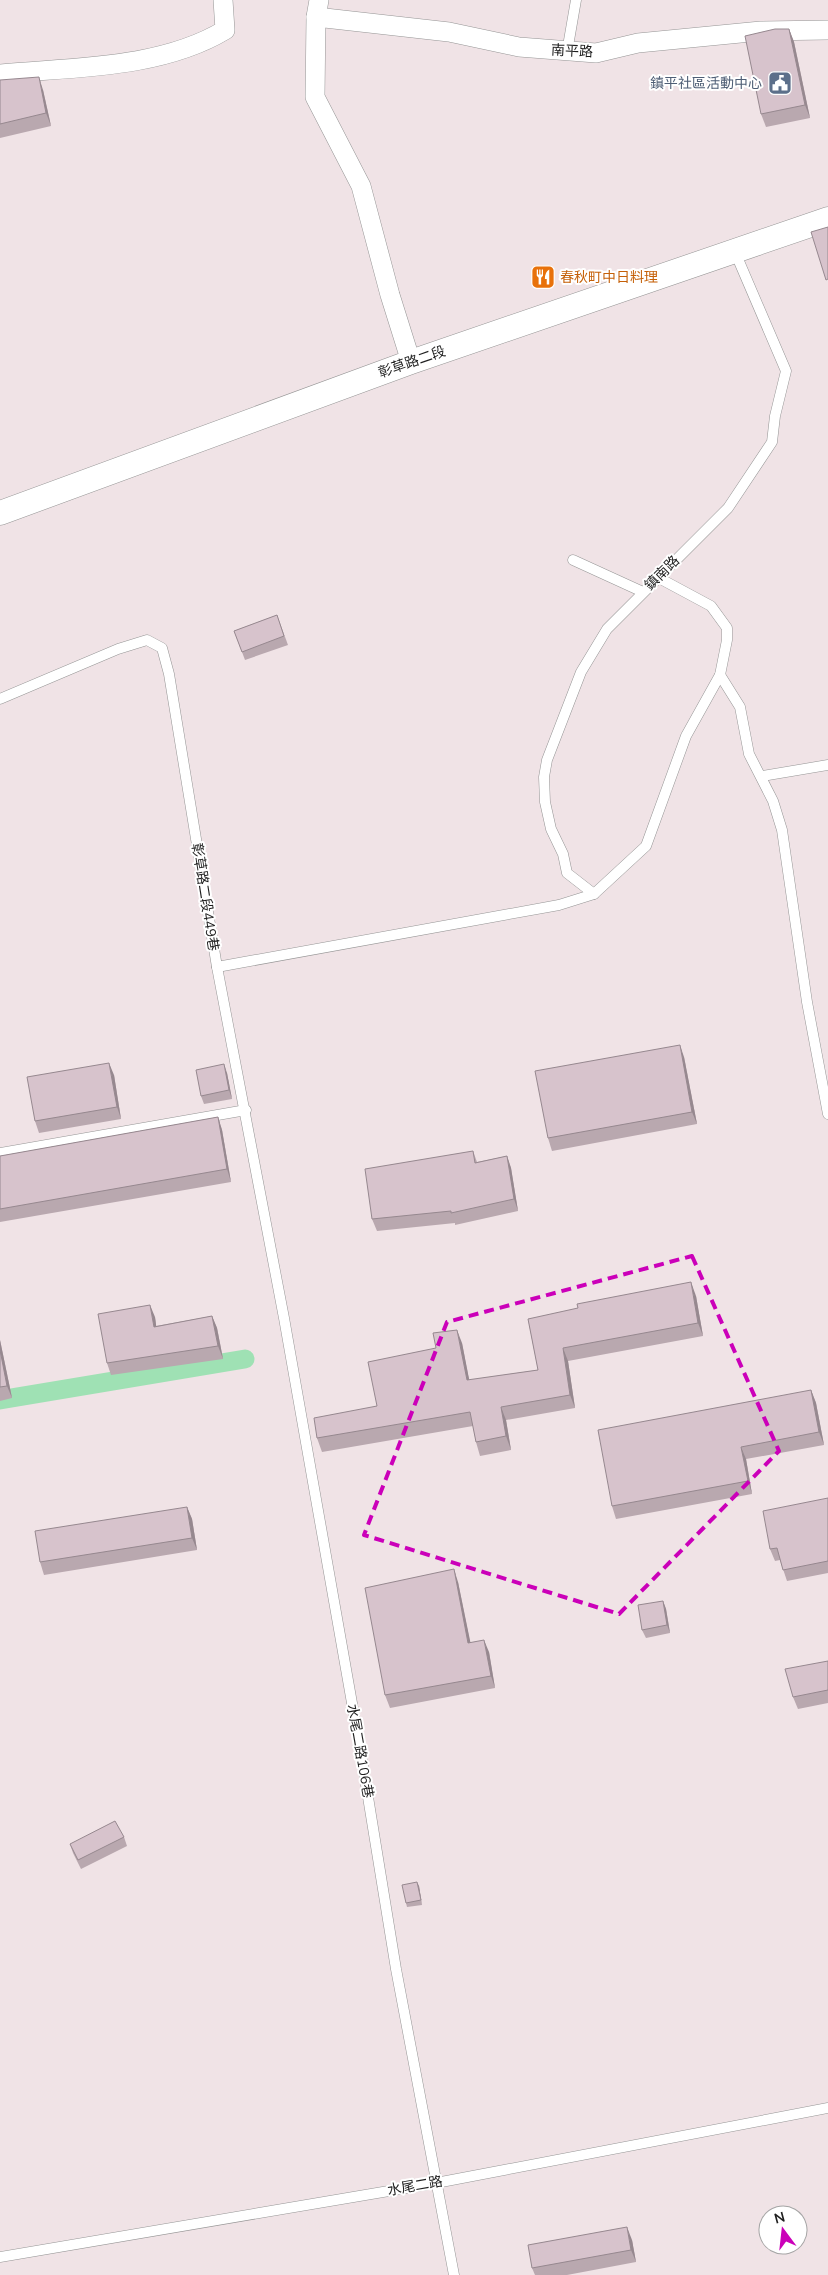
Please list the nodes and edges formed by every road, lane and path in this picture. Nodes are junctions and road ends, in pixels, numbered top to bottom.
1 (223, 0) edge
2 (576, 0) edge
3 (318, 8) edge
4 (828, 30) edge
5 (567, 52) junction
6 (0, 74) edge
7 (828, 219) edge
8 (736, 252) junction
9 (411, 362) junction
10 (0, 513) edge
11 (573, 560) dead end
12 (657, 577) junction
13 (643, 592) junction
14 (720, 675) junction
15 (0, 699) edge
16 (828, 765) edge
17 (762, 776) junction
18 (594, 894) junction
19 (217, 967) junction
20 (246, 1110) junction
21 (828, 1114) edge
22 (0, 1153) edge
23 (284, 1318) joint
24 (828, 2108) edge
25 (436, 2183) junction
26 (0, 2257) edge
27 (454, 2275) edge

1 - 6 street
2 - 5 lane
3 - 5 street, 南平路
3 - 9 street, 南平路
4 - 5 street, 南平路
7 - 8 street, 彰草路二段
8 - 9 street, 彰草路二段
8 - 12 lane, 鎮南路
9 - 10 street, 彰草路二段
11 - 13 lane
12 - 13 lane, 鎮南路
12 - 14 lane
13 - 18 lane, 鎮南路
14 - 17 lane
14 - 18 lane
15 - 19 lane, 彰草路二段449巷
16 - 17 lane
17 - 21 lane
18 - 19 lane
19 - 20 lane, 彰草路二段449巷
20 - 22 lane
20 - 23 lane, 彰草路二段449巷
23 - 25 lane, 水尾二路106巷
24 - 25 lane, 水尾二路
25 - 26 lane, 水尾二路
25 - 27 lane, 水尾二路106巷

